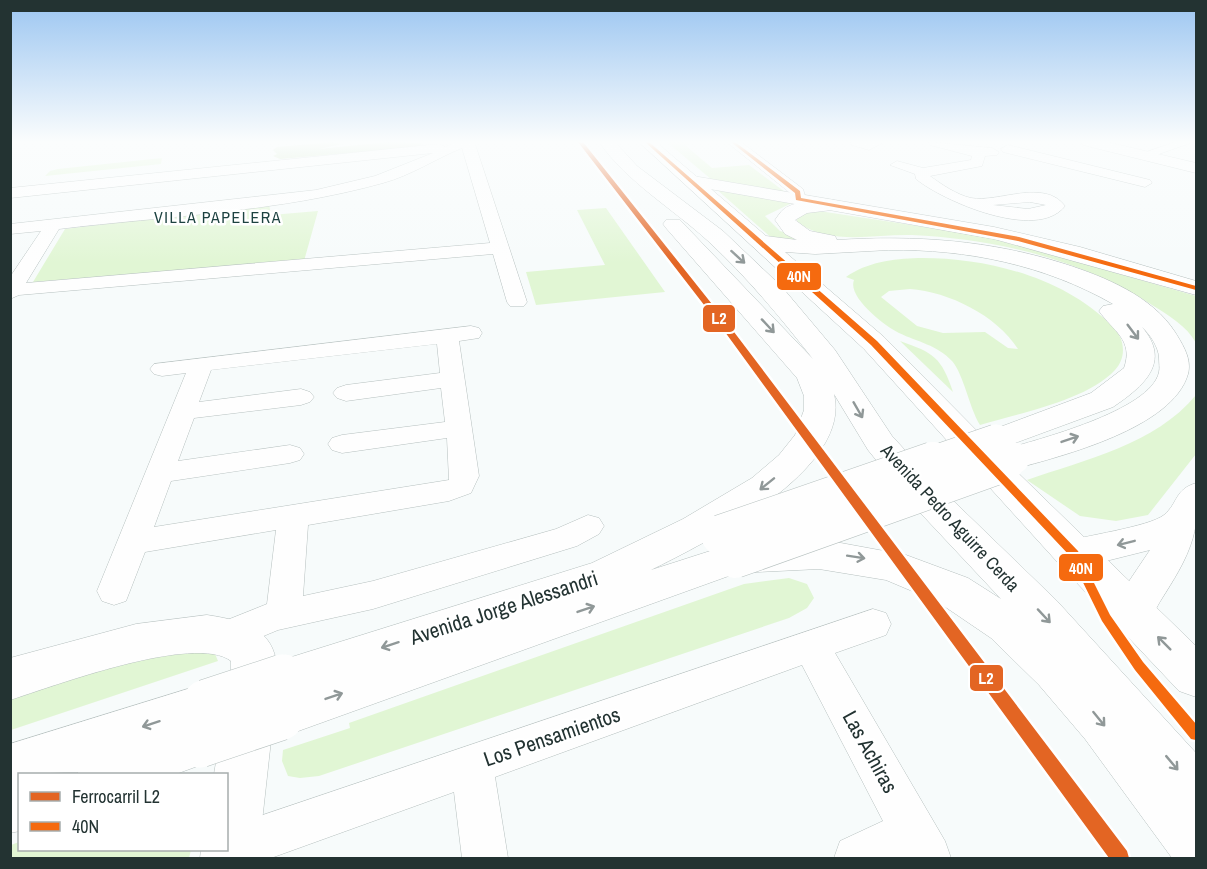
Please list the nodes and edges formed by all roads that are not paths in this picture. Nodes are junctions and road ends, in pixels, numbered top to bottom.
1 (109, 183) edge
2 (163, 183) edge
3 (366, 183) edge
4 (477, 183) edge
5 (638, 183) edge
6 (647, 183) edge
7 (695, 183) edge
8 (702, 183) edge
9 (786, 183) edge
10 (931, 183) edge
11 (10, 194) edge
12 (798, 199) junction
13 (970, 203) dead end
14 (833, 205) junction
15 (152, 213) junction
16 (10, 230) edge
17 (49, 231) junction
18 (10, 241) edge
19 (759, 241) junction
20 (862, 246) junction
21 (499, 248) junction
22 (831, 282) junction
23 (1197, 288) edge
24 (11, 291) edge
25 (516, 303) dead end
26 (201, 364) junction
27 (162, 369) dead end
28 (452, 379) junction
29 (346, 393) dead end
30 (301, 397) dead end
31 (182, 412) junction
32 (458, 428) junction
33 (342, 444) dead end
34 (1005, 449) junction
35 (290, 454) dead end
36 (159, 473) junction
37 (1187, 511) edge
38 (293, 516) junction
39 (588, 526) dead end
40 (723, 538) junction
41 (133, 542) junction
42 (1074, 554) junction
43 (114, 591) dead end
44 (1131, 611) junction
45 (284, 614) junction
46 (873, 624) dead end
47 (230, 635) junction
48 (811, 646) junction
49 (1197, 676) edge
50 (10, 679) edge
51 (281, 698) junction
52 (203, 724) junction
53 (472, 766) junction
54 (10, 770) edge
55 (107, 773) edge
56 (1197, 792) edge
57 (1197, 843) edge
58 (921, 845) edge
59 (229, 854) edge
60 (484, 858) edge
61 (857, 858) edge

1 - 11 street
2 - 15 street
3 - 15 street
4 - 21 street
5 -> 40 main road
6 -> 56 main road, Avenida Pedro Aguirre Cerda
7 - 19 main road
8 - 12 main road
9 - 12 street
10 - 13 street
12 - 14 main road
14 - 20 main road
14 - 23 main road
15 - 17 street
16 - 17 street
17 - 18 street
17 - 24 street
19 - 20 main road
19 - 22 main road
34 -> 20 main road
21 - 24 street
21 - 25 street
22 -> 34 main road
22 - 42 main road
26 - 27 street
26 - 28 street
26 - 31 street
28 - 29 street
28 - 32 street
30 - 31 street
31 - 36 street
32 - 33 street
32 - 38 street
34 - 40 main road, Avenida Jorge Alessandri, bridge
35 - 36 street
36 - 41 street
37 -> 42 main road
37 - 44 main road
38 - 41 street
38 - 45 street
39 - 45 street
51 -> 40 main road, Avenida Jorge Alessandri
40 -> 51 main road, Avenida Jorge Alessandri
40 -> 57 main road, bridge
41 - 43 street
42 - 44 main road
49 -> 44 main road
45 - 47 street
46 - 48 street, Los Pensamientos
47 - 50 main road
47 - 59 main road
48 - 53 street, Los Pensamientos
48 - 58 street, Las Achiras
51 - 52 main road, Avenida Jorge Alessandri, bridge
52 -> 54 main road, Avenida Jorge Alessandri
52 - 55 main road, Avenida Jorge Alessandri
53 - 59 street, Los Pensamientos
53 - 60 street
58 - 61 street

